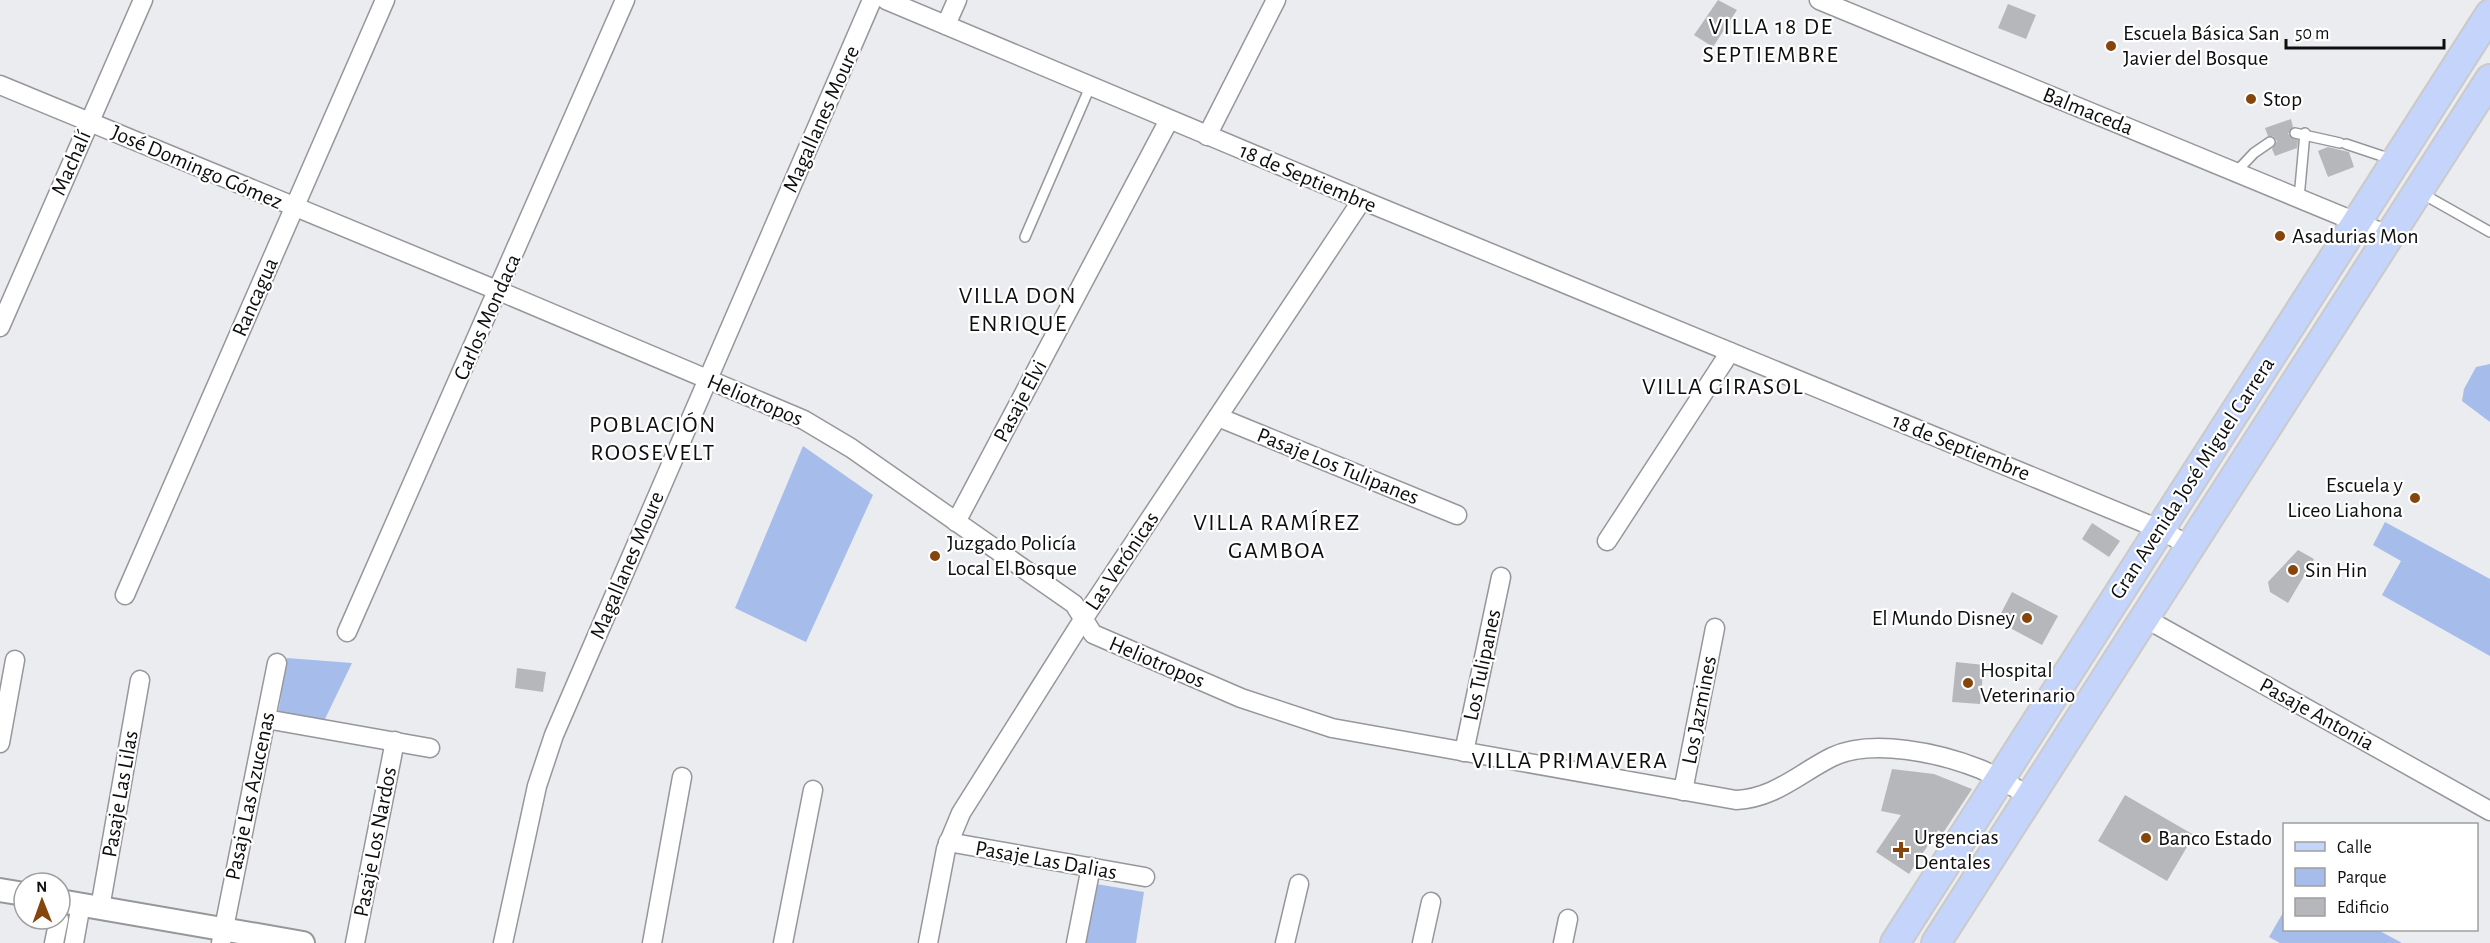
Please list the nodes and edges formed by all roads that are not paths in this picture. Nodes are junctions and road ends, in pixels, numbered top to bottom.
1 (143, 0) edge
2 (385, 0) edge
3 (625, 0) edge
4 (872, 0) edge
5 (886, 0) edge
6 (957, 0) edge
7 (1276, 0) edge
8 (1818, 0) edge
9 (2490, 14) edge
10 (946, 25) junction
11 (2490, 79) edge
12 (0, 85) edge
13 (1090, 87) junction
14 (1169, 120) junction
15 (89, 122) junction
16 (1207, 136) junction
17 (2270, 142) dead end
18 (2396, 160) junction
19 (2236, 172) junction
20 (2419, 191) junction
21 (2299, 198) junction
22 (1362, 200) junction
23 (294, 207) junction
24 (2357, 222) junction
25 (2490, 232) edge
26 (2390, 236) junction
27 (1026, 237) dead end
28 (499, 291) junction
29 (0, 327) edge
30 (1730, 352) junction
31 (707, 379) junction
32 (1218, 417) junction
33 (1457, 515) dead end
34 (956, 522) junction
35 (2159, 529) junction
36 (1607, 541) dead end
37 (2190, 546) junction
38 (1501, 578) dead end
39 (125, 595) dead end
40 (2144, 617) junction
41 (1084, 618) junction
42 (1715, 628) dead end
43 (347, 632) dead end
44 (15, 660) dead end
45 (277, 663) dead end
46 (140, 680) dead end
47 (266, 719) junction
48 (395, 741) junction
49 (0, 743) edge
50 (430, 748) dead end
51 (1464, 752) junction
52 (682, 777) dead end
53 (1999, 779) junction
54 (813, 790) dead end
55 (1683, 791) junction
56 (2029, 796) junction
57 (2490, 811) edge
58 (948, 842) junction
59 (1091, 867) junction
60 (1145, 877) dead end
61 (1299, 884) dead end
62 (72, 901) edge
63 (1431, 902) dead end
64 (72, 907) edge
65 (1568, 920) dead end
66 (72, 925) edge
67 (222, 936) edge
68 (74, 943) edge
69 (303, 943) edge
70 (355, 943) edge
71 (503, 943) edge
72 (652, 943) edge
73 (783, 943) edge
74 (928, 943) edge
75 (1076, 943) edge
76 (1285, 943) edge
77 (1422, 943) edge
78 (1563, 943) edge
79 (1895, 943) edge
80 (1936, 943) edge

1 - 15 street, Machalí
2 - 23 street, Rancagua
3 - 28 street, Carlos Mondaca
4 - 31 street, Magallanes Moure
5 - 10 street, 18 de Septiembre
6 - 10 street
7 - 16 street
8 - 19 street, Balmaceda
9 - 18 main road, Gran Avenida José Miguel Carrera
10 - 13 street, 18 de Septiembre
11 - 20 main road, Gran Avenida José Miguel Carrera
12 - 15 street, José Domingo Gómez
13 - 14 street, 18 de Septiembre
13 - 27 lane
14 - 16 street, 18 de Septiembre
14 - 34 street, Pasaje Elvi
15 - 23 street, José Domingo Gómez
15 - 29 street, Machalí
16 - 22 street, 18 de Septiembre
17 - 19 lane
18 - 21 lane
18 - 24 main road, Gran Avenida José Miguel Carrera
19 - 21 street, Balmaceda
20 - 25 lane
20 - 26 main road, Gran Avenida José Miguel Carrera
21 - 24 street, Balmaceda
22 - 30 street, 18 de Septiembre
22 - 32 street, Las Verónicas
23 - 28 street, Heliotropos
23 - 39 street, Rancagua
24 - 26 street, Balmaceda
24 - 35 main road, Gran Avenida José Miguel Carrera
26 - 37 main road, Gran Avenida José Miguel Carrera
28 - 31 street, Heliotropos
28 - 43 street, Carlos Mondaca
30 - 35 street, 18 de Septiembre
30 - 36 street
31 - 34 street, Heliotropos
31 - 71 street, Magallanes Moure
32 - 33 street, Pasaje Los Tulipanes
32 - 41 street, Las Verónicas
34 - 41 street, Heliotropos
35 - 37 street, 18 de Septiembre
35 - 53 main road, Gran Avenida José Miguel Carrera
37 - 40 main road, Gran Avenida José Miguel Carrera
38 - 51 street, Los Tulipanes
40 - 56 main road, Gran Avenida José Miguel Carrera
40 - 57 street, Pasaje Antonia
41 - 51 street, Heliotropos
41 - 58 street, Las Verónicas
42 - 55 street, Los Jazmines
44 - 49 street
45 - 47 street, Pasaje Las Azucenas
46 - 62 street, Pasaje Las Lilas
47 - 48 street, Pasaje Los Nardos
47 - 67 street, Pasaje Las Azucenas
48 - 50 street, Pasaje Los Nardos
48 - 70 street, Pasaje Los Nardos
51 - 55 street, Heliotropos
52 - 72 street
53 - 55 street, Heliotropos
53 - 56 street, Heliotropos
53 - 79 main road, Gran Avenida José Miguel Carrera
54 - 73 street
56 - 80 main road, Gran Avenida José Miguel Carrera
58 - 59 street, Pasaje Las Dalias
58 - 74 street, Las Verónicas
59 - 60 street, Pasaje Las Dalias
59 - 75 street
61 - 76 street
63 - 77 street
64 - 67 street
65 - 78 street
66 - 68 street
67 - 69 street

